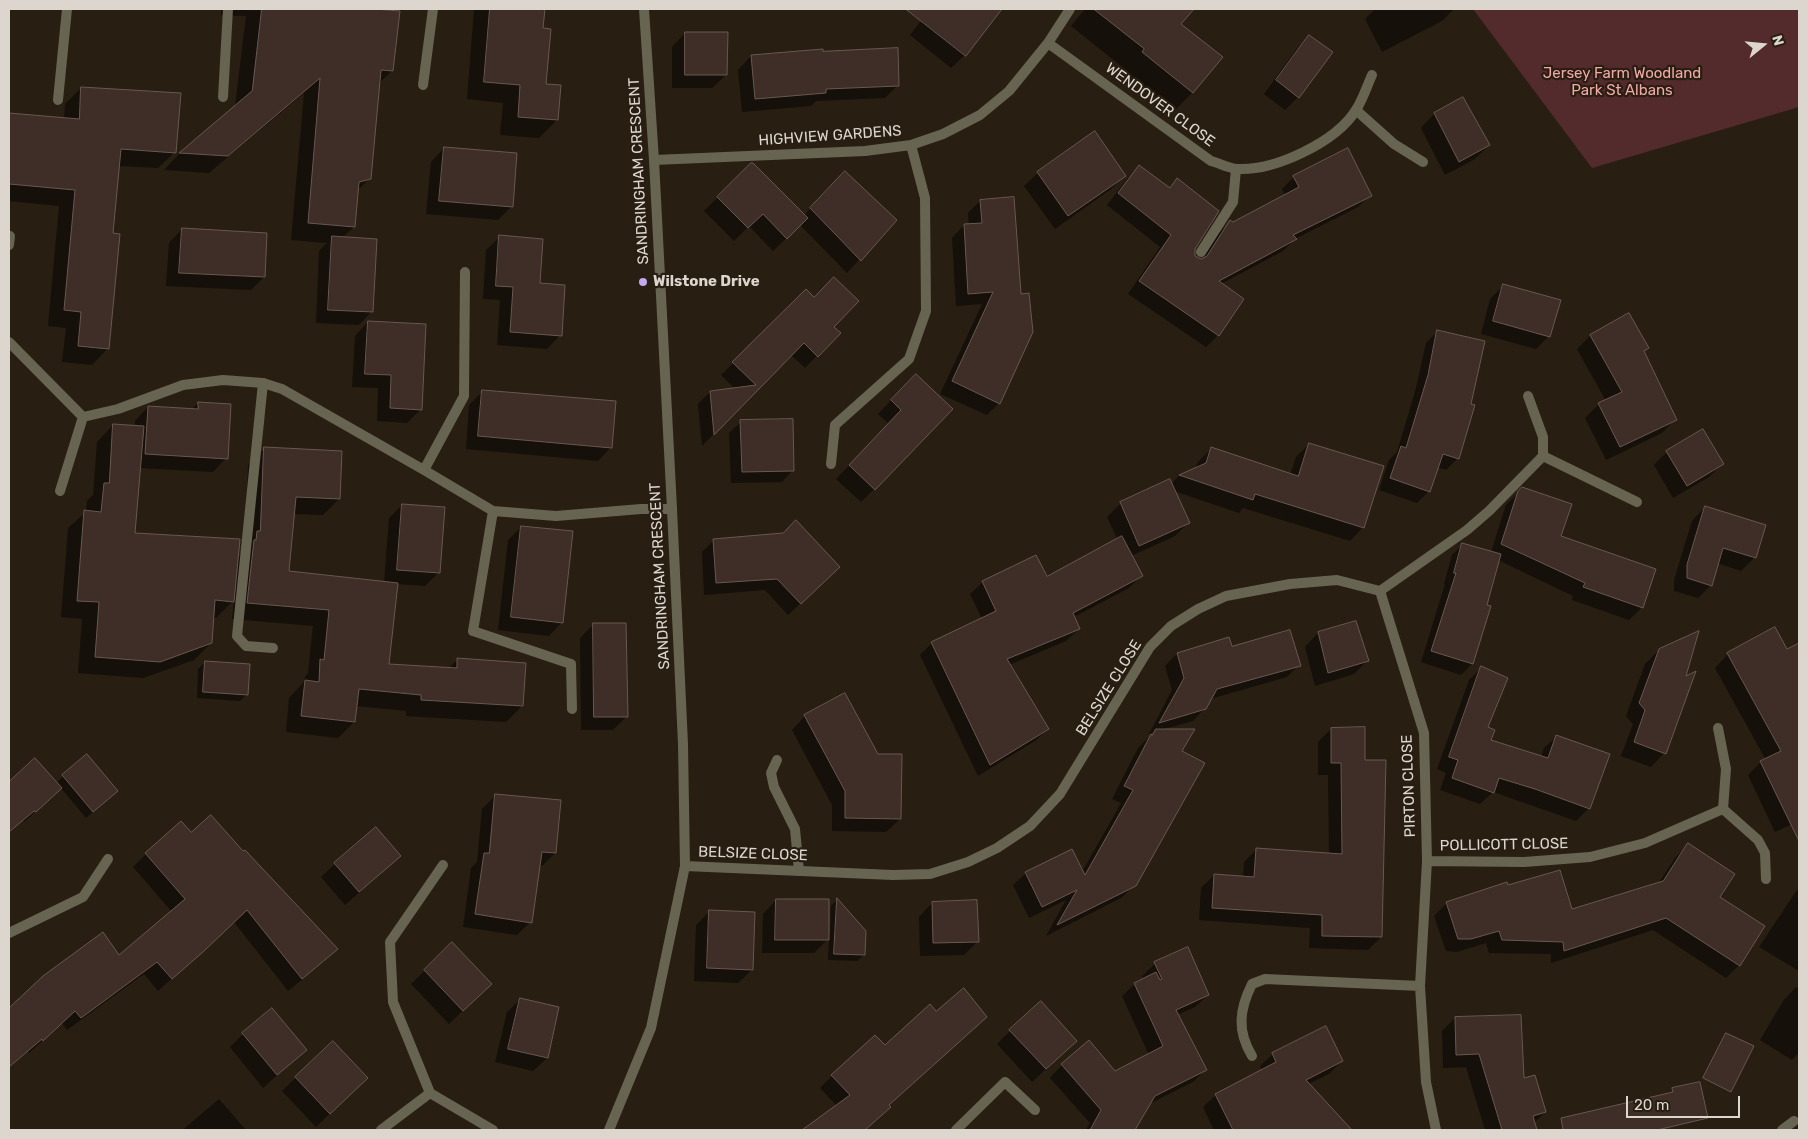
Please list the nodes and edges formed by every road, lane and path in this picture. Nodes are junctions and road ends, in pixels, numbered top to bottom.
1 (67, 9) edge
2 (228, 9) edge
3 (433, 9) edge
4 (644, 9) edge
5 (1070, 9) edge
6 (1048, 43) junction
7 (1372, 75) dead end
8 (423, 85) dead end
9 (223, 97) dead end
10 (58, 100) dead end
11 (1356, 110) junction
12 (911, 145) junction
13 (654, 160) junction
14 (1423, 162) dead end
15 (1236, 169) junction
16 (1201, 252) dead end
17 (465, 272) dead end
18 (9, 342) edge
19 (262, 382) junction
20 (1528, 396) dead end
21 (84, 417) junction
22 (1542, 456) junction
23 (831, 464) dead end
24 (424, 470) junction
25 (60, 491) dead end
26 (1638, 502) dead end
27 (672, 509) junction
28 (493, 511) junction
29 (1380, 591) junction
30 (274, 648) dead end
31 (572, 709) dead end
32 (1718, 728) dead end
33 (777, 760) dead end
34 (1723, 809) junction
35 (108, 858) dead end
36 (1427, 861) junction
37 (443, 865) dead end
38 (685, 866) junction
39 (799, 870) junction
40 (1766, 879) dead end
41 (9, 933) edge
42 (1420, 986) junction
43 (1252, 1056) dead end
44 (430, 1093) junction
45 (1035, 1110) dead end
46 (1794, 1121) dead end
47 (381, 1130) edge
48 (493, 1130) edge
49 (609, 1130) edge
50 (956, 1130) edge
51 (1436, 1130) edge
52 (1782, 1130) edge

1 - 10 street
2 - 9 street
3 - 8 street
4 - 13 street, SANDRINGHAM CRESCENT
5 - 6 street, HIGHVIEW GARDENS
6 - 12 street, HIGHVIEW GARDENS
6 - 15 street, WENDOVER CLOSE
7 - 11 street, WENDOVER CLOSE
11 - 14 street
11 - 15 street, WENDOVER CLOSE
12 - 13 street, HIGHVIEW GARDENS
12 - 23 street
13 - 27 street, SANDRINGHAM CRESCENT
15 - 16 street
17 - 24 street
18 - 21 street
19 - 21 street
19 - 24 street
19 - 30 street
20 - 22 street
21 - 25 street
22 - 26 street
22 - 29 street
24 - 28 street
27 - 28 street
27 - 38 street, SANDRINGHAM CRESCENT
28 - 31 street
29 - 36 street, PIRTON CLOSE
29 - 39 street, BELSIZE CLOSE
32 - 34 street
33 - 39 street
34 - 36 street, POLLICOTT CLOSE
34 - 40 street
35 - 41 street
36 - 42 street, PIRTON CLOSE
37 - 44 street
38 - 39 street, BELSIZE CLOSE
38 - 49 street, SANDRINGHAM CRESCENT
42 - 43 street
42 - 51 street, PIRTON CLOSE
44 - 47 street
44 - 48 street
45 - 50 street
46 - 52 street

